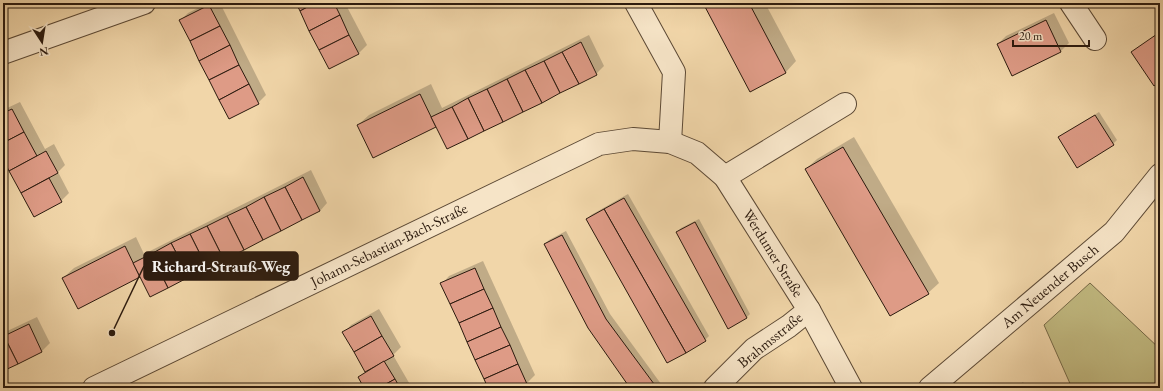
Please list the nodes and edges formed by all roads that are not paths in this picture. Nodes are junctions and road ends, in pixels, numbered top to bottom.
1 (144, 3) edge
2 (636, 3) edge
3 (1071, 3) edge
4 (1095, 39) dead end
5 (3, 53) edge
6 (845, 104) dead end
7 (670, 142) junction
8 (1160, 175) edge
9 (725, 177) junction
10 (809, 310) junction
11 (94, 388) edge
12 (715, 388) edge
13 (851, 388) edge
14 (930, 388) edge

1 - 5 street
2 - 7 street
3 - 4 street
6 - 9 street
7 - 9 street, Werdumer Straße
7 - 11 street, Johann-Sebastian-Bach-Straße
8 - 14 street, Am Neuender Busch
9 - 10 street, Werdumer Straße
10 - 12 street, Brahmsstraße
10 - 13 street, Werdumer Straße

